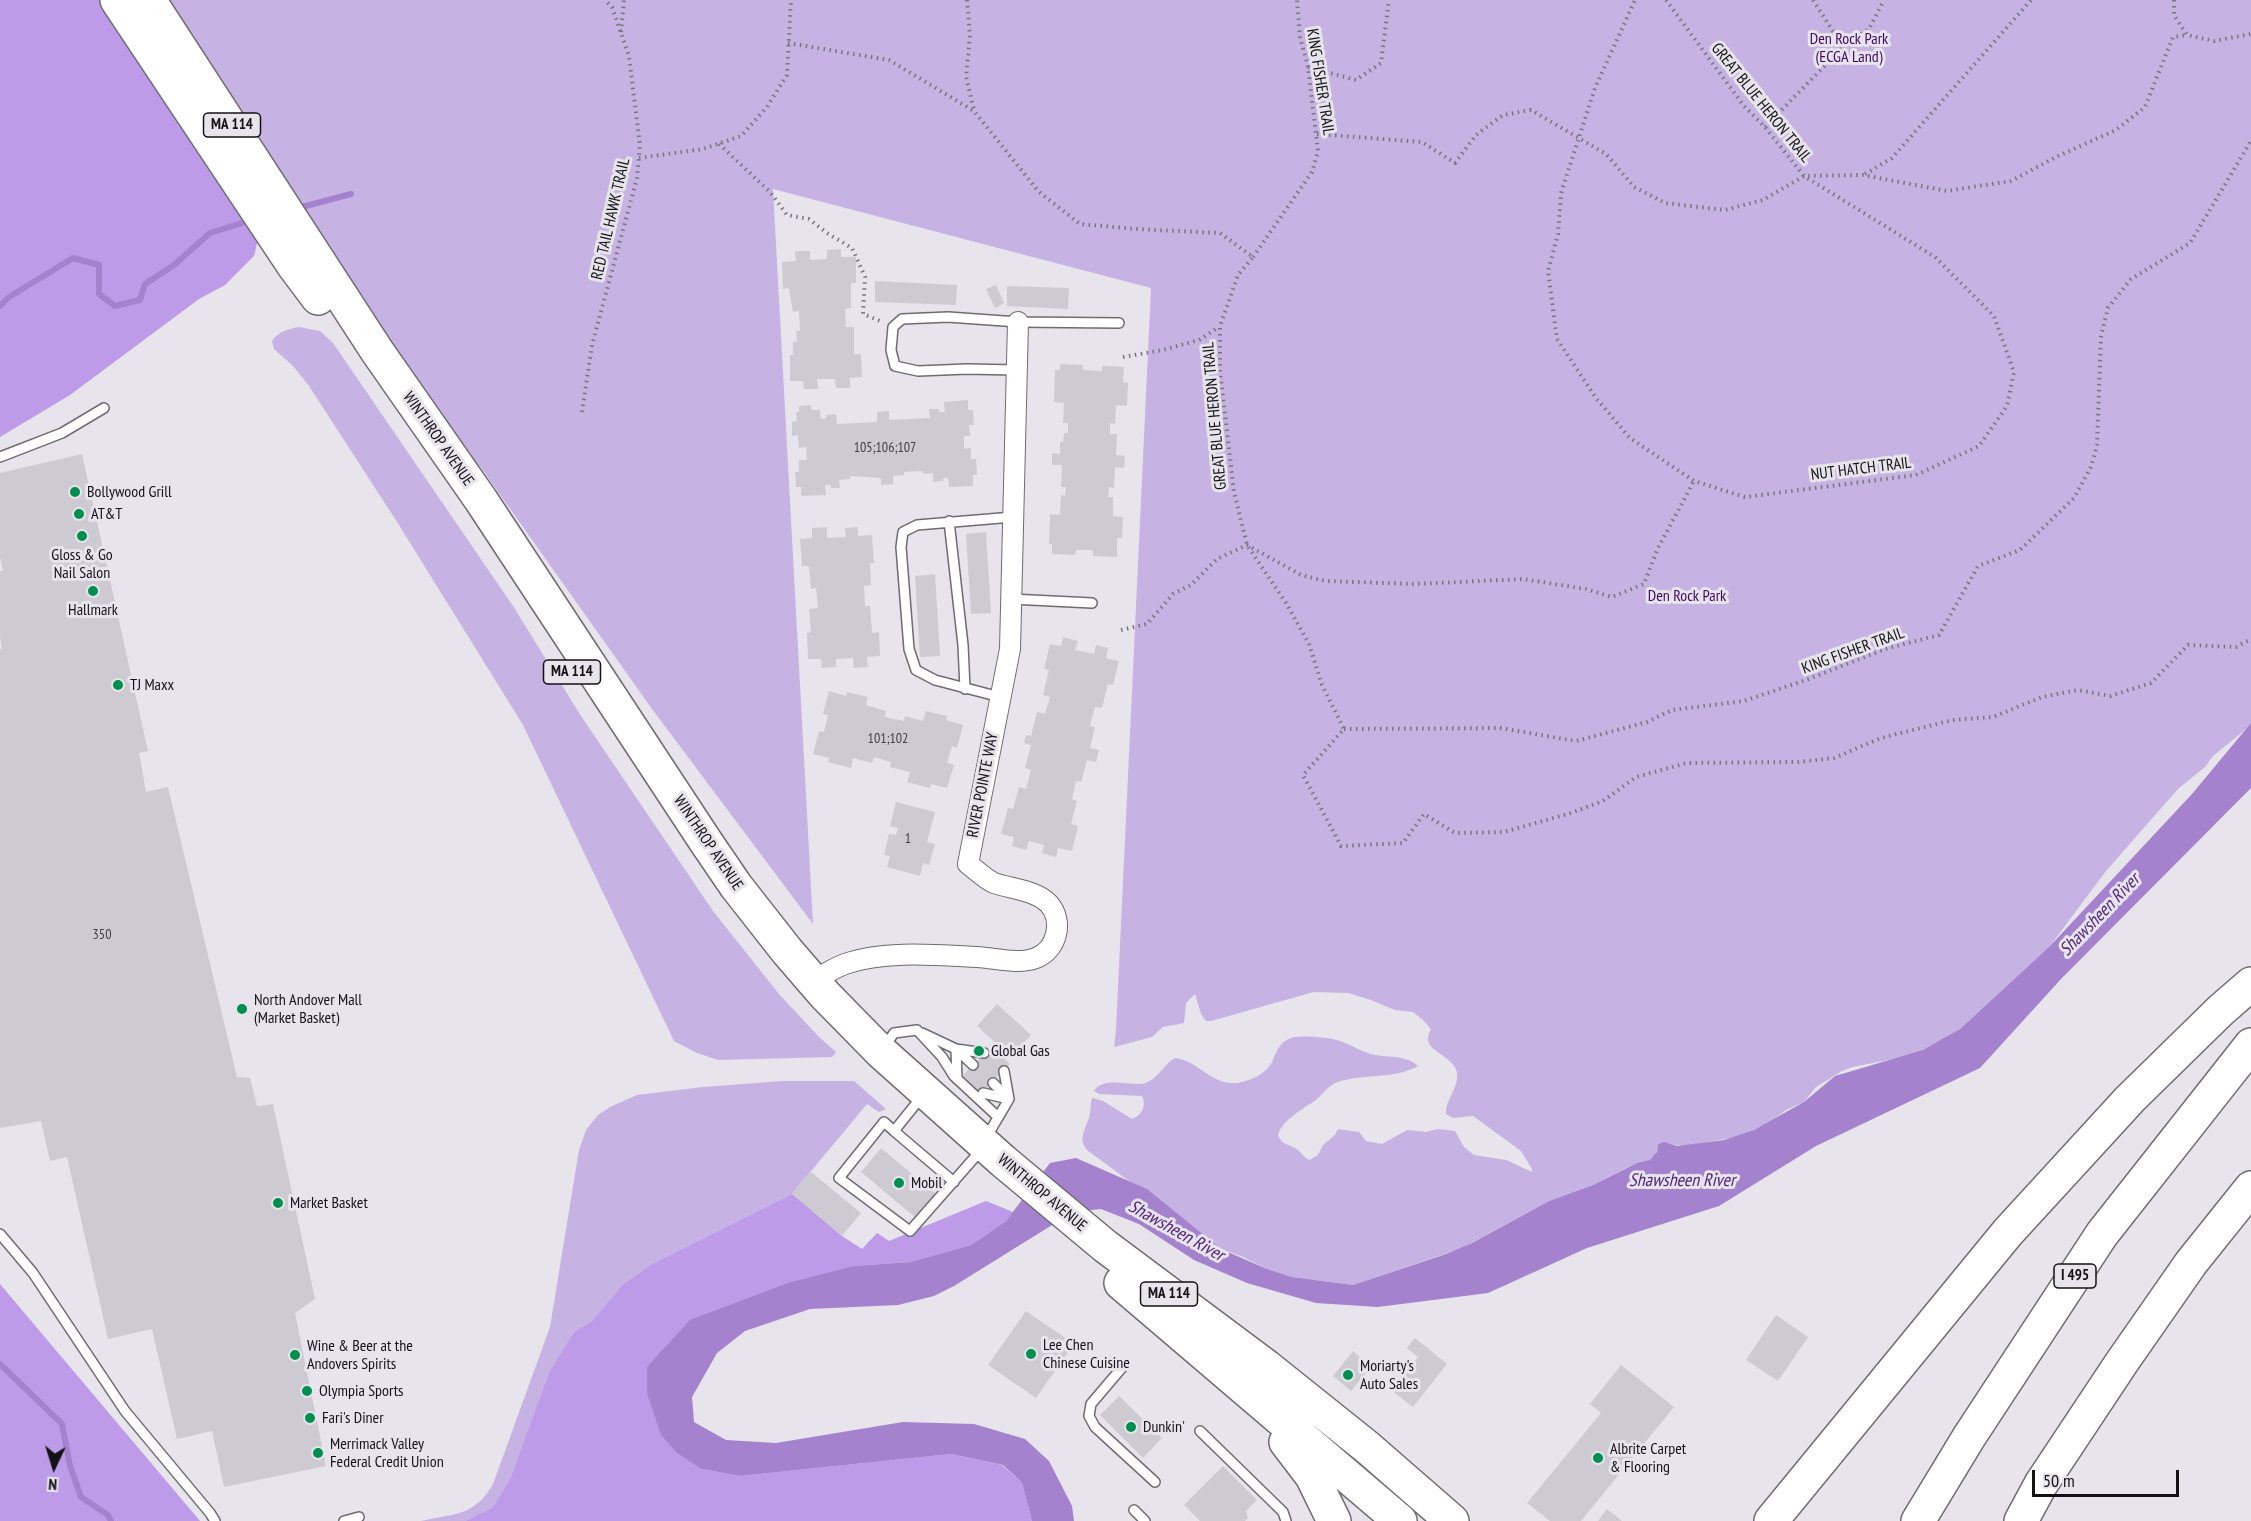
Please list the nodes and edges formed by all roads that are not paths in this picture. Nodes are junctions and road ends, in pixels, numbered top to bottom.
1 (117, 0) edge
2 (149, 0) edge
3 (1018, 322) junction
4 (1119, 323) dead end
5 (1017, 370) junction
6 (104, 408) dead end
7 (0, 457) edge
8 (1013, 517) junction
9 (948, 521) junction
10 (1011, 599) junction
11 (1092, 603) dead end
12 (965, 688) junction
13 (1000, 697) junction
14 (2251, 984) edge
15 (806, 986) junction
16 (917, 1030) junction
17 (2251, 1045) edge
18 (956, 1050) junction
19 (984, 1053) dead end
20 (878, 1054) junction
21 (973, 1065) dead end
22 (1004, 1071) dead end
23 (961, 1076) junction
24 (993, 1083) dead end
25 (983, 1093) dead end
26 (921, 1099) junction
27 (1009, 1099) junction
28 (894, 1131) junction
29 (985, 1139) junction
30 (954, 1182) junction
31 (2251, 1188) edge
32 (1067, 1225) junction
33 (0, 1234) edge
34 (1125, 1364) dead end
35 (1258, 1401) junction
36 (1200, 1431) dead end
37 (1155, 1482) dead end
38 (1134, 1510) dead end
39 (359, 1517) dead end
40 (1284, 1518) edge
41 (215, 1521) edge
42 (344, 1521) edge
43 (1145, 1521) edge
44 (1275, 1521) edge
45 (1334, 1521) edge
46 (1401, 1521) edge
47 (1452, 1521) edge
48 (1771, 1521) edge
49 (1918, 1521) edge
50 (2020, 1521) edge

1 - 15 highway, WINTHROP AVENUE / MA 114
2 - 15 highway, WINTHROP AVENUE / MA 114
3 - 4 lane
3 - 5 street, RIVER POINTE WAY
3 - 5 lane
5 - 8 street, RIVER POINTE WAY
6 - 7 lane
8 - 9 lane
8 - 10 street, RIVER POINTE WAY
9 - 12 lane
9 - 12 lane
10 - 11 lane
10 - 13 street, RIVER POINTE WAY
12 - 13 lane
13 - 15 street, RIVER POINTE WAY
14 - 48 highway
15 - 20 highway, WINTHROP AVENUE / MA 114
15 - 26 highway, WINTHROP AVENUE / MA 114
16 - 18 lane
16 - 20 lane
16 - 23 lane
17 - 49 highway, I 495
18 - 19 lane
18 - 21 lane
18 - 23 lane
20 - 26 highway, WINTHROP AVENUE / MA 114
22 - 27 lane
23 - 29 lane
24 - 27 lane
25 - 27 lane
26 - 28 lane
26 - 29 highway, WINTHROP AVENUE / MA 114
27 - 29 lane
28 - 30 lane
28 - 30 lane
29 - 30 lane
29 - 32 highway, WINTHROP AVENUE / MA 114
31 - 50 highway
32 - 35 highway, WINTHROP AVENUE / MA 114
32 - 47 highway, WINTHROP AVENUE / MA 114
33 - 41 lane
34 - 37 lane
35 - 45 highway
35 - 46 highway, WINTHROP AVENUE / MA 114
36 - 40 lane
38 - 43 lane
39 - 42 lane
40 - 44 lane

